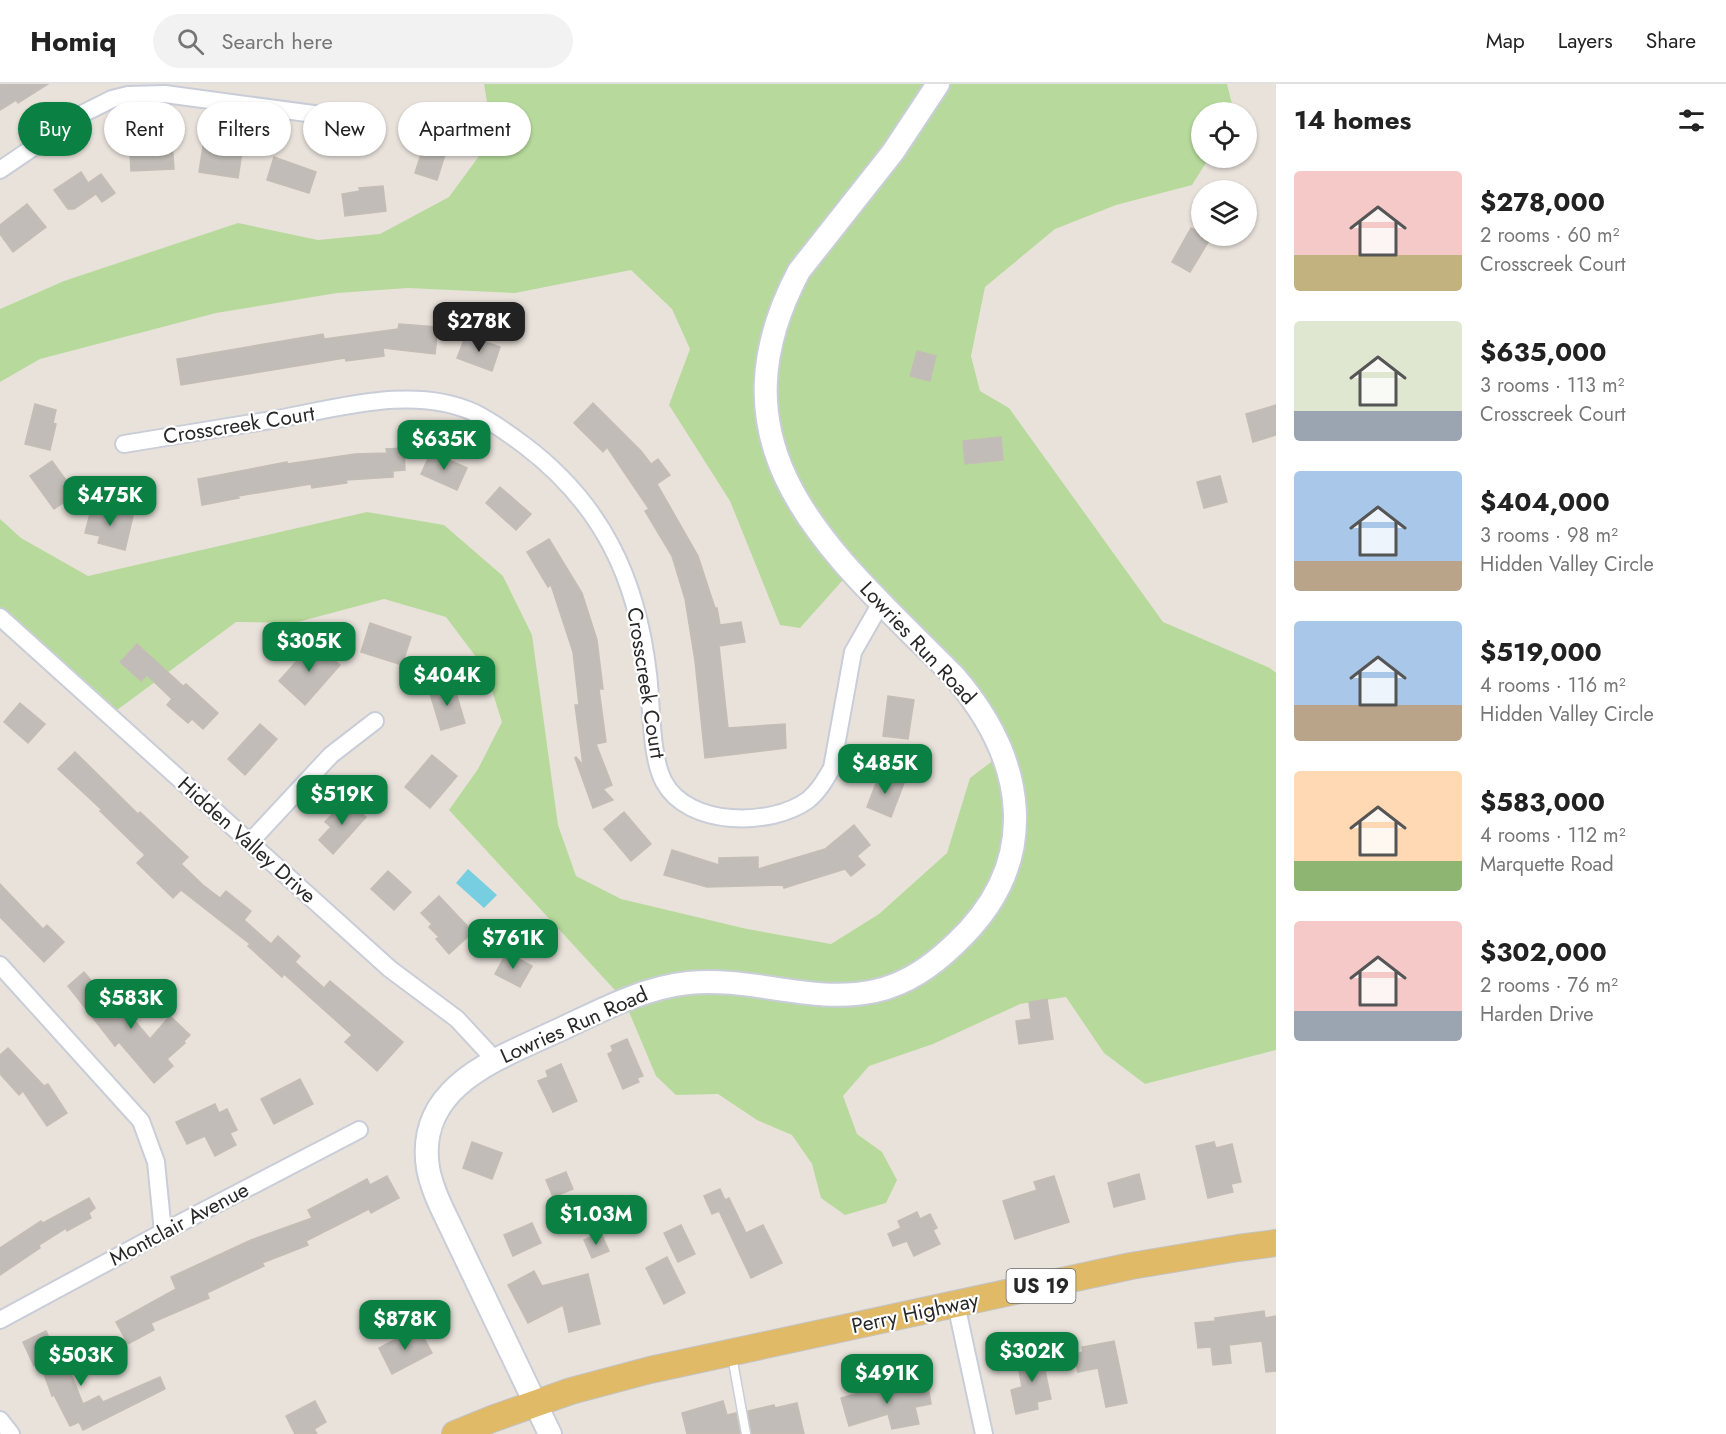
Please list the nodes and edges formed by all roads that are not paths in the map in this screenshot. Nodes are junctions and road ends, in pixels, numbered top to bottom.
1 (938, 84) edge
2 (303, 113) edge
3 (0, 170) edge
4 (124, 444) dead end
5 (881, 603) junction
6 (0, 617) edge
7 (375, 721) dead end
8 (250, 842) junction
9 (0, 965) edge
10 (495, 1060) junction
11 (359, 1130) dead end
12 (163, 1232) junction
13 (1276, 1243) edge
14 (956, 1304) junction
15 (0, 1320) edge
16 (731, 1353) junction
17 (535, 1403) junction
18 (0, 1420) edge
19 (12, 1434) edge
20 (455, 1434) edge
21 (550, 1434) edge
22 (746, 1434) edge
23 (984, 1434) edge

1 - 5 street, Lowries Run Road
2 - 3 street
4 - 5 street, Crosscreek Court
5 - 10 street, Lowries Run Road
6 - 8 street, Hidden Valley Drive
7 - 8 street
8 - 10 street, Hidden Valley Drive
9 - 12 street
10 - 17 street, Lowries Run Road
11 - 12 street, Montclair Avenue
12 - 15 street, Montclair Avenue
13 - 14 main road, Perry Highway / US 19
14 - 16 main road, Perry Highway / US 19
14 - 23 street
16 - 17 main road, Perry Highway / US 19
16 - 22 lane
17 - 20 main road, Perry Highway / US 19
17 - 21 street, Lowries Run Road
18 - 19 street

